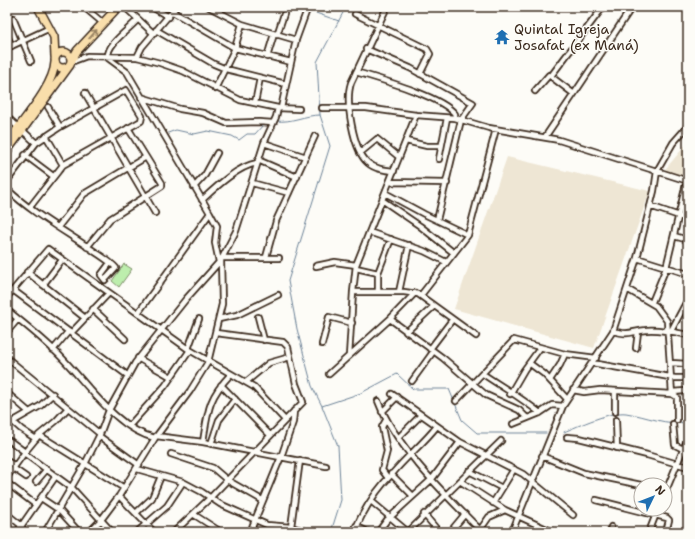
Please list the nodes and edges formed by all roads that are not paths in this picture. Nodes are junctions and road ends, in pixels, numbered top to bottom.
1 (38, 7) edge
2 (84, 7) edge
3 (118, 7) edge
4 (125, 7) edge
5 (152, 7) edge
6 (176, 7) edge
7 (209, 7) edge
8 (308, 7) edge
9 (387, 7) edge
10 (603, 7) edge
11 (632, 7) edge
12 (173, 12) junction
13 (284, 14) dead end
14 (355, 14) dead end
15 (168, 17) junction
16 (13, 18) dead end
17 (138, 19) junction
18 (103, 23) junction
19 (242, 24) junction
20 (378, 25) junction
21 (50, 28) junction
22 (155, 32) junction
23 (276, 34) junction
24 (7, 36) edge
25 (296, 40) junction
26 (24, 41) junction
27 (9, 47) edge
28 (235, 48) junction
29 (366, 49) junction
30 (137, 57) junction
31 (267, 57) junction
32 (108, 58) junction
33 (55, 60) junction
34 (32, 61) dead end
35 (291, 62) junction
36 (70, 64) junction
37 (226, 69) junction
38 (356, 72) junction
39 (420, 74) junction
40 (552, 76) junction
41 (260, 78) junction
42 (286, 84) junction
43 (216, 89) junction
44 (536, 91) dead end
45 (85, 93) dead end
46 (574, 94) junction
47 (141, 97) junction
48 (254, 103) junction
49 (48, 107) dead end
50 (348, 107) junction
51 (94, 108) junction
52 (280, 108) junction
53 (322, 108) dead end
54 (298, 109) dead end
55 (416, 115) junction
56 (7, 118) edge
57 (447, 118) junction
58 (455, 118) junction
59 (462, 120) junction
60 (273, 123) junction
61 (60, 126) junction
62 (688, 126) edge
63 (128, 128) junction
64 (20, 129) junction
65 (496, 129) junction
66 (46, 136) junction
67 (315, 136) dead end
68 (545, 137) junction
69 (110, 138) junction
70 (406, 140) junction
71 (7, 143) edge
72 (36, 143) junction
73 (264, 143) junction
74 (441, 146) junction
75 (7, 151) edge
76 (217, 153) dead end
77 (360, 153) junction
78 (26, 155) junction
79 (146, 157) junction
80 (306, 157) junction
81 (399, 157) junction
82 (439, 159) dead end
83 (257, 162) junction
84 (63, 165) junction
85 (128, 168) junction
86 (657, 171) junction
87 (394, 172) junction
88 (53, 176) junction
89 (297, 177) junction
90 (688, 180) edge
91 (7, 181) edge
92 (252, 182) junction
93 (390, 182) junction
94 (447, 183) junction
95 (194, 187) junction
96 (7, 189) edge
97 (289, 193) junction
98 (385, 193) junction
99 (146, 198) junction
100 (202, 200) junction
101 (382, 200) junction
102 (650, 206) junction
103 (30, 207) junction
104 (155, 213) dead end
105 (210, 213) junction
106 (678, 216) junction
107 (688, 219) edge
108 (437, 220) junction
109 (58, 227) junction
110 (369, 232) junction
111 (468, 235) junction
112 (674, 236) junction
113 (391, 239) junction
114 (688, 240) edge
115 (409, 246) junction
116 (87, 247) junction
117 (454, 253) junction
118 (266, 257) junction
119 (279, 258) dead end
120 (636, 258) junction
121 (62, 260) junction
122 (221, 260) junction
123 (446, 262) junction
124 (110, 263) dead end
125 (316, 266) dead end
126 (356, 266) junction
127 (666, 268) junction
128 (27, 272) junction
129 (378, 273) junction
130 (688, 274) edge
131 (43, 285) junction
132 (627, 289) junction
133 (13, 290) junction
134 (353, 292) junction
135 (378, 292) junction
136 (399, 292) junction
137 (109, 293) junction
138 (415, 293) junction
139 (278, 295) dead end
140 (421, 295) junction
141 (7, 297) edge
142 (688, 299) edge
143 (652, 302) junction
144 (434, 306) junction
145 (94, 309) junction
146 (7, 310) edge
147 (138, 313) junction
148 (258, 317) dead end
149 (85, 318) junction
150 (18, 319) junction
151 (200, 319) dead end
152 (219, 319) junction
153 (390, 319) junction
154 (452, 320) junction
155 (352, 323) junction
156 (160, 330) junction
157 (613, 331) junction
158 (670, 331) junction
159 (7, 332) edge
160 (216, 332) junction
161 (406, 332) junction
162 (638, 332) junction
163 (69, 333) junction
164 (688, 335) edge
165 (476, 336) dead end
166 (126, 339) dead end
167 (264, 340) junction
168 (322, 344) dead end
169 (540, 348) junction
170 (636, 348) dead end
171 (53, 350) junction
172 (189, 350) junction
173 (432, 350) junction
174 (565, 354) junction
175 (290, 356) junction
176 (349, 356) junction
177 (7, 358) edge
178 (138, 358) junction
179 (594, 361) junction
180 (208, 362) junction
181 (529, 363) junction
182 (671, 363) junction
183 (688, 364) edge
184 (231, 374) junction
185 (329, 374) dead end
186 (483, 374) junction
187 (127, 375) junction
188 (671, 377) junction
189 (171, 378) junction
190 (688, 378) edge
191 (550, 380) junction
192 (412, 381) dead end
193 (246, 382) junction
194 (472, 383) junction
195 (221, 384) junction
196 (573, 390) junction
197 (615, 391) junction
198 (685, 391) dead end
199 (672, 393) junction
200 (7, 394) edge
201 (52, 394) junction
202 (392, 394) dead end
203 (510, 394) junction
204 (397, 397) junction
205 (235, 398) junction
206 (567, 399) junction
207 (378, 401) dead end
208 (456, 401) dead end
209 (563, 406) junction
210 (68, 408) junction
211 (109, 410) junction
212 (294, 411) junction
213 (29, 412) junction
214 (382, 412) junction
215 (615, 412) dead end
216 (540, 413) junction
217 (421, 415) junction
218 (527, 418) junction
219 (285, 420) junction
220 (386, 420) junction
221 (616, 420) dead end
222 (677, 420) dead end
223 (12, 421) junction
224 (513, 424) dead end
225 (673, 424) dead end
226 (7, 425) edge
227 (129, 426) junction
228 (437, 426) junction
229 (100, 435) junction
230 (270, 435) junction
231 (37, 437) junction
232 (156, 437) junction
233 (399, 437) junction
234 (567, 437) dead end
235 (10, 440) dead end
236 (688, 440) edge
237 (501, 441) dead end
238 (204, 442) junction
239 (460, 442) junction
240 (211, 444) junction
241 (617, 448) junction
242 (684, 449) junction
243 (24, 452) junction
244 (253, 452) junction
245 (171, 454) dead end
246 (486, 455) junction
247 (411, 456) junction
248 (542, 456) junction
249 (281, 457) junction
250 (300, 460) junction
251 (7, 461) edge
252 (85, 464) junction
253 (678, 464) junction
254 (326, 466) dead end
255 (14, 467) junction
256 (138, 467) junction
257 (688, 467) edge
258 (46, 469) junction
259 (514, 469) junction
260 (469, 471) junction
261 (56, 476) junction
262 (161, 476) junction
263 (390, 476) junction
264 (7, 477) edge
265 (26, 477) dead end
266 (672, 477) edge
267 (432, 479) junction
268 (227, 480) junction
269 (460, 480) junction
270 (532, 480) junction
271 (36, 482) dead end
272 (183, 482) junction
273 (7, 483) edge
274 (633, 483) edge
275 (72, 488) junction
276 (124, 488) junction
277 (502, 488) junction
278 (446, 494) junction
279 (119, 496) junction
280 (413, 496) junction
281 (41, 498) junction
282 (210, 498) junction
283 (262, 500) junction
284 (596, 500) dead end
285 (371, 501) junction
286 (494, 503) junction
287 (36, 505) junction
288 (633, 509) edge
289 (59, 510) junction
290 (505, 510) junction
291 (136, 513) junction
292 (7, 514) edge
293 (193, 514) junction
294 (424, 514) junction
295 (465, 514) junction
296 (573, 515) dead end
297 (390, 517) junction
298 (518, 517) junction
299 (655, 517) edge
300 (661, 517) edge
301 (101, 520) junction
302 (254, 520) junction
303 (146, 524) junction
304 (22, 526) junction
305 (356, 526) junction
306 (291, 527) junction
307 (275, 529) edge
308 (218, 531) edge
309 (481, 531) edge
310 (17, 532) edge
311 (45, 532) edge
312 (79, 532) edge
313 (89, 532) edge
314 (112, 532) edge
315 (137, 532) edge
316 (154, 532) edge
317 (174, 532) edge
318 (250, 532) edge
319 (309, 532) edge
320 (354, 532) edge
321 (368, 532) edge
322 (378, 532) edge
323 (408, 532) edge
324 (440, 532) edge
325 (450, 532) edge
326 (512, 532) edge
327 (553, 532) edge
328 (650, 532) edge
329 (666, 532) edge

1 - 21 highway
2 - 18 street
3 - 18 highway
4 - 17 street
5 - 15 street
6 - 12 street
7 - 19 street
8 - 25 street
9 - 20 street
10 - 40 street
11 - 46 street
12 - 15 street
12 - 28 street
13 - 23 street
14 - 20 street
15 - 22 street
16 - 26 street
17 - 22 street
17 - 32 street
36 -> 18 highway
19 - 23 street
19 - 28 street
20 - 29 street
20 - 39 street
21 - 26 street
21 - 33 highway
22 - 30 street
22 - 37 street
23 - 25 street
23 - 31 street
24 - 27 street
25 - 35 street
26 - 27 street
26 - 34 street
28 - 31 street
28 - 37 street
29 - 38 street
29 - 39 street
30 - 32 street
30 - 43 street
31 - 35 street
32 - 36 street
32 - 47 street
33 - 36 highway
33 - 36 highway
33 - 64 highway
35 - 42 street
36 - 64 highway
37 - 41 street
37 - 43 street
38 - 50 street
38 - 58 street
39 - 59 street
40 - 44 street
40 - 46 street
41 - 42 street
41 - 48 street
42 - 52 street
43 - 48 street
45 - 51 street
46 - 68 street
47 - 60 street
47 - 95 street
48 - 52 street
49 - 61 street
50 - 53 street
50 - 55 street
50 - 77 street
51 - 61 street
51 - 63 street
51 - 69 street
52 - 54 street
52 - 60 street
55 - 57 street
55 - 70 street
56 - 64 street
57 - 58 street
57 - 74 street
58 - 59 street
59 - 65 street
59 - 94 street
60 - 73 street
61 - 66 street
62 - 86 street
63 - 69 street
63 - 79 street
64 - 71 highway
64 - 72 street
64 - 75 highway
65 - 68 street
65 - 111 street
66 - 72 street
66 - 84 street
67 - 80 street
68 - 86 street
69 - 84 street
69 - 85 street
70 - 74 street
70 - 81 street
72 - 78 street
73 - 80 street
73 - 83 street
74 - 82 street
76 - 95 street
77 - 81 street
77 - 87 street
78 - 88 street
78 - 91 street
79 - 85 street
79 - 99 street
80 - 89 street
81 - 87 street
83 - 89 street
83 - 92 street
83 - 100 street
84 - 88 street
85 - 99 street
85 - 109 street
86 - 90 street
86 - 102 street
87 - 93 street
88 - 103 street
89 - 97 street
90 - 106 street
92 - 97 street
92 - 122 street
93 - 94 street
93 - 98 street
94 - 108 street
95 - 100 street
96 - 103 street
97 - 118 street
98 - 101 street
98 - 108 street
99 - 104 street
99 - 116 street
100 - 105 street
101 - 110 street
101 - 117 street
102 - 106 street
102 - 120 street
103 - 109 street
105 - 122 street
105 - 147 street
106 - 107 street
106 - 112 street
108 - 111 street
109 - 116 street
110 - 113 street
110 - 126 street
111 - 117 street
112 - 114 street
112 - 127 street
113 - 115 street
113 - 129 street
115 - 123 street
115 - 136 street
116 - 124 street
117 - 123 street
118 - 119 street
118 - 122 street
120 - 127 street
120 - 132 street
121 - 128 street
121 - 131 street
121 - 137 street
122 - 152 street
122 - 156 street
123 - 140 street
125 - 126 street
126 - 129 street
126 - 134 street
127 - 130 street
127 - 143 street
128 - 131 street
128 - 133 street
129 - 135 street
131 - 149 street
132 - 143 street
132 - 157 street
133 - 141 street
133 - 163 street
134 - 135 street
134 - 155 street
135 - 136 street
136 - 138 street
137 - 145 street
137 - 147 street
138 - 140 street
138 - 153 street
139 - 152 street
140 - 144 street
142 - 158 street
143 - 158 street
144 - 154 street
144 - 161 street
145 - 149 street
145 - 166 street
146 - 150 street
147 - 156 street
148 - 167 street
149 - 163 street
150 - 159 street
150 - 171 street
151 - 172 street
152 - 160 street
153 - 161 street
153 - 176 street
154 - 165 street
154 - 173 street
155 - 168 street
155 - 176 street
156 - 172 street
156 - 178 street
157 - 162 street
157 - 179 street
158 - 162 street
158 - 164 street
158 - 182 street
160 - 167 street
160 - 180 street
161 - 173 street
162 - 170 street
163 - 171 street
163 - 187 street
167 - 175 street
169 - 174 street
169 - 181 street
169 - 186 street
171 - 211 street
172 - 180 street
172 - 189 street
173 - 192 street
173 - 194 street
174 - 179 street
174 - 191 street
175 - 193 street
175 - 212 street
176 - 185 street
177 - 201 street
178 - 187 street
178 - 189 street
179 - 188 street
179 - 196 street
180 - 184 street
180 - 232 street
181 - 191 street
181 - 203 street
182 - 183 street
182 - 188 street
184 - 193 street
184 - 195 street
186 - 194 street
186 - 203 street
187 - 211 street
188 - 190 street
188 - 199 street
189 - 227 street
191 - 206 street
193 - 219 street
194 - 208 street
194 - 218 street
195 - 205 street
195 - 238 street
196 - 197 street
196 - 206 street
197 - 199 street
197 - 215 street
198 - 199 street
199 - 222 street
200 - 213 street
201 - 210 street
201 - 213 street
202 - 204 street
203 - 216 street
204 - 214 street
204 - 217 street
205 - 230 street
205 - 240 street
206 - 209 street
207 - 214 street
209 - 216 street
209 - 248 street
210 - 229 street
210 - 231 street
211 - 227 street
211 - 229 street
212 - 219 street
212 - 249 street
213 - 223 street
214 - 220 street
216 - 218 street
217 - 228 street
217 - 233 street
218 - 224 street
219 - 230 street
220 - 233 street
220 - 263 street
221 - 241 street
223 - 226 street
223 - 231 street
225 - 242 street
227 - 232 street
228 - 239 street
228 - 247 street
229 - 252 street
229 - 256 street
230 - 244 street
231 - 243 street
231 - 252 street
232 - 238 street
232 - 256 street
233 - 247 street
234 - 241 street
235 - 243 street
236 - 242 street
237 - 246 street
238 - 240 street
239 - 246 street
239 - 267 street
240 - 244 street
241 - 253 street
242 - 253 street
243 - 255 street
243 - 258 street
244 - 249 street
244 - 268 street
245 - 268 street
246 - 259 street
246 - 260 street
247 - 263 street
247 - 267 street
248 - 270 street
248 - 274 street
249 - 250 street
249 - 283 street
250 - 254 street
250 - 306 street
251 - 255 street
252 - 275 street
252 - 276 street
253 - 257 street
253 - 266 street
255 - 264 street
255 - 265 street
256 - 262 street
256 - 276 street
258 - 261 street
258 - 271 street
259 - 270 street
259 - 277 street
260 - 269 street
260 - 277 street
261 - 275 street
261 - 281 street
262 - 272 street
262 - 291 street
263 - 280 street
263 - 285 street
267 - 278 street
267 - 280 street
268 - 282 street
268 - 283 street
269 - 278 street
269 - 286 street
270 - 296 street
270 - 298 street
272 - 282 street
272 - 303 street
273 - 287 street
275 - 289 street
275 - 301 street
276 - 279 street
277 - 286 street
278 - 294 street
278 - 295 street
279 - 291 street
279 - 301 street
280 - 297 street
281 - 287 street
281 - 289 street
282 - 293 street
282 - 302 street
283 - 302 street
284 - 288 street
285 - 297 street
285 - 305 street
286 - 290 street
287 - 304 street
289 - 311 street
289 - 312 street
290 - 298 street
290 - 309 street
291 - 303 street
292 - 304 street
293 - 308 street
293 - 317 street
294 - 323 street
294 - 324 street
295 - 309 street
295 - 325 street
297 - 322 street
297 - 323 street
298 - 326 street
298 - 327 street
299 - 328 street
300 - 329 street
301 - 313 street
301 - 314 street
302 - 307 street
302 - 318 street
303 - 315 street
303 - 316 street
304 - 310 street
305 - 320 street
305 - 321 street
306 - 307 street
306 - 319 street

